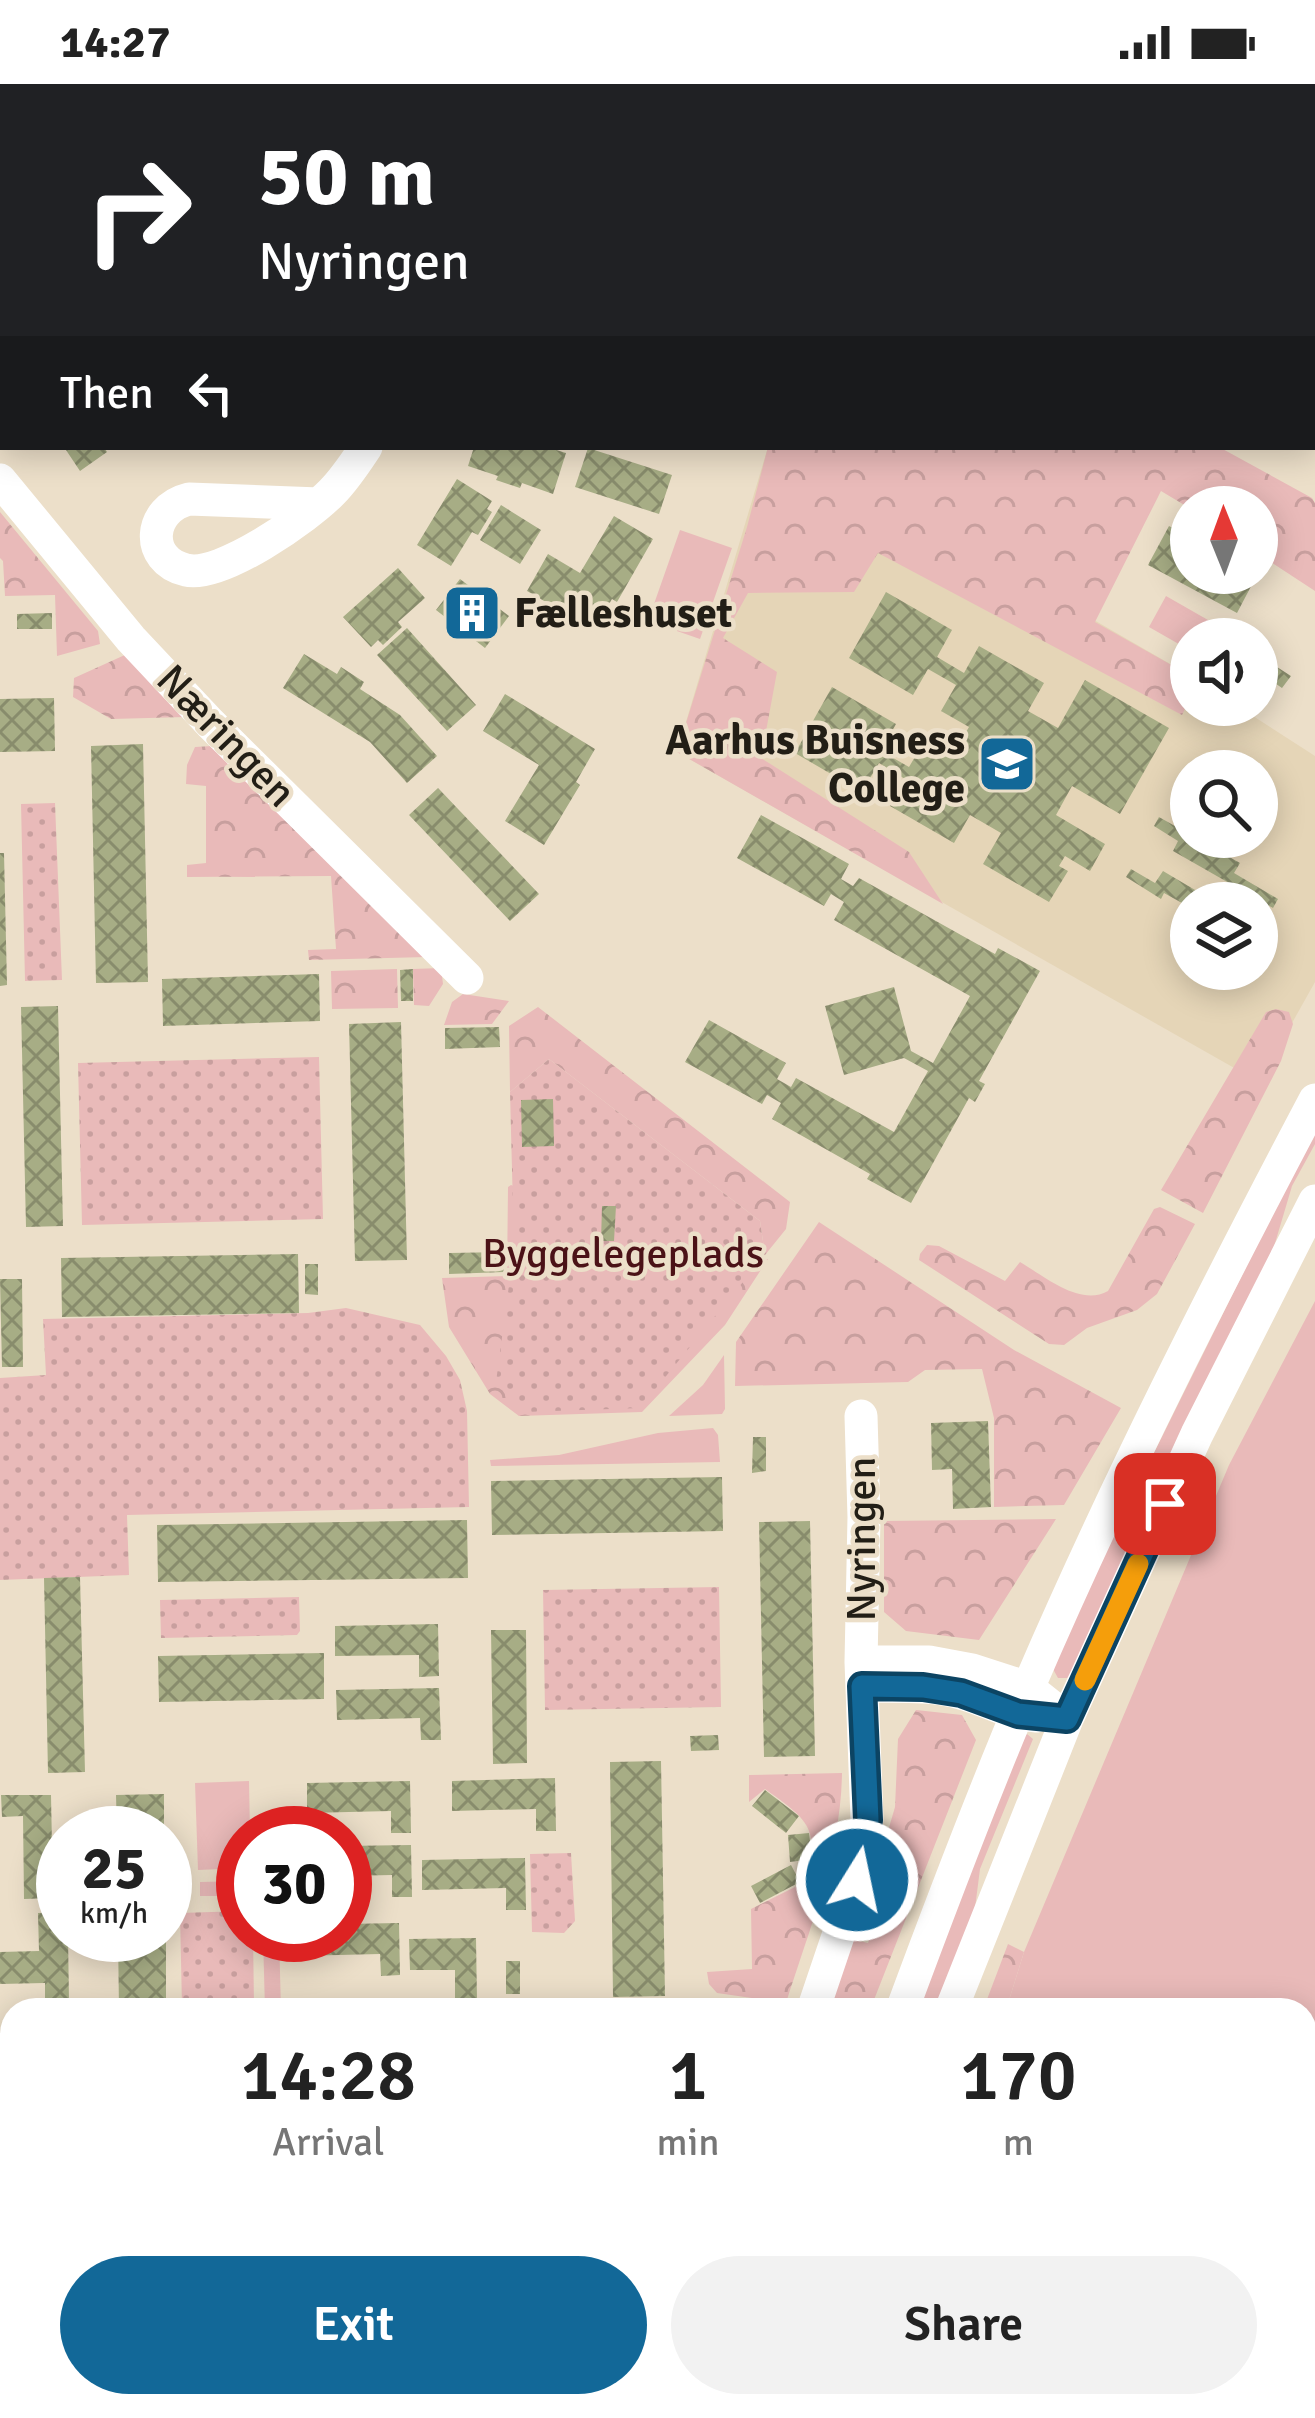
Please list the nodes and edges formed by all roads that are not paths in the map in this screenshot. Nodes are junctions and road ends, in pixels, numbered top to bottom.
1 (365, 450) edge
2 (0, 480) edge
3 (319, 504) dead end
4 (467, 979) dead end
5 (1315, 1100) edge
6 (1315, 1201) edge
7 (861, 1416) dead end
8 (862, 1674) junction
9 (1023, 1701) junction
10 (1067, 1719) junction
11 (817, 1998) edge
12 (906, 1998) edge
13 (956, 1998) edge

1 - 3 street
2 - 4 street, Næringen
5 - 9 street
6 - 10 street
7 - 8 street, Nyringen
8 - 9 street, Nyringen
8 - 11 street, Nyringen
9 - 10 street, Nyringen
9 - 12 street
10 - 13 street

